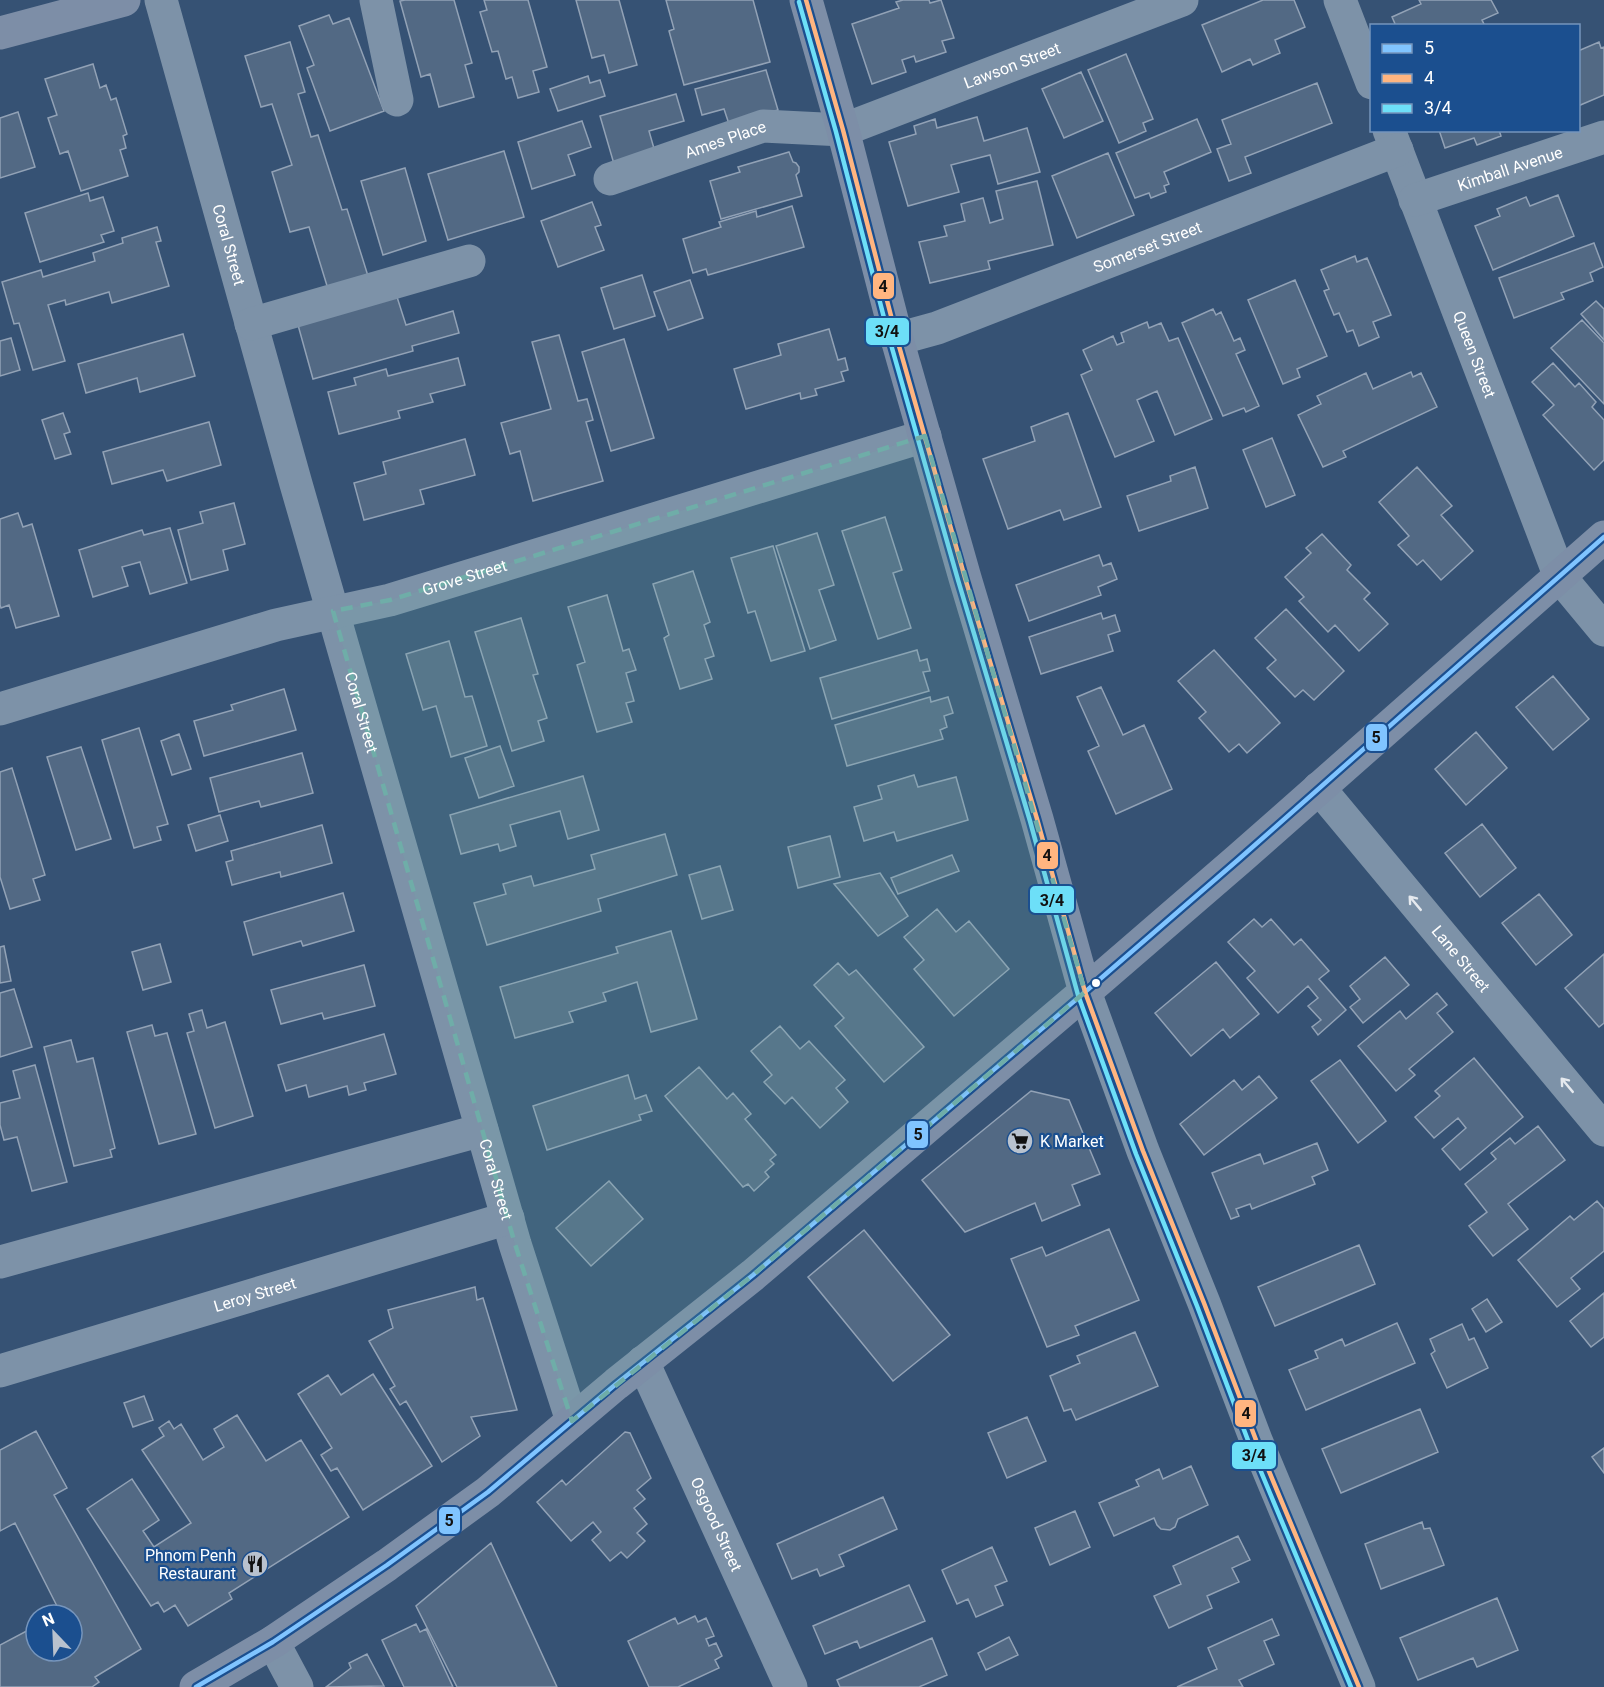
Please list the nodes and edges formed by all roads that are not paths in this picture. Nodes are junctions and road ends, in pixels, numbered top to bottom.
1 (124, 0) edge
2 (161, 0) edge
3 (376, 0) edge
4 (806, 0) edge
5 (1182, 0) edge
6 (1340, 0) edge
7 (0, 33) edge
8 (1370, 80) edge
9 (397, 100) dead end
10 (843, 130) junction
11 (1604, 137) edge
12 (1393, 140) edge
13 (610, 179) dead end
14 (1415, 200) junction
15 (469, 261) dead end
16 (251, 324) junction
17 (897, 339) junction
18 (925, 436) junction
19 (1604, 537) edge
20 (1560, 576) junction
21 (333, 612) junction
22 (1604, 630) edge
23 (0, 709) edge
24 (1319, 788) junction
25 (1085, 992) junction
26 (482, 1130) junction
27 (1604, 1130) edge
28 (507, 1218) junction
29 (0, 1262) edge
30 (643, 1362) junction
31 (0, 1371) edge
32 (572, 1421) junction
33 (273, 1642) junction
34 (196, 1687) edge
35 (297, 1687) edge
36 (790, 1687) edge
37 (1359, 1687) edge

1 - 7 main road
2 - 16 street, Coral Street
3 - 9 street
4 - 10 main road
5 - 10 street, Lawson Street
6 - 8 street
10 - 13 street, Ames Place
10 - 17 main road
11 - 14 street, Kimball Avenue
12 - 14 street, Queen Street
12 - 17 street, Somerset Street
14 - 20 street, Queen Street
15 - 16 street
16 - 21 street, Coral Street
17 - 18 main road
18 - 21 street, Grove Street
18 - 25 main road
19 - 20 main road
20 - 22 street, Queen Street
20 - 24 main road
21 - 23 street, Grove Street
21 - 26 street, Coral Street
24 - 25 main road
27 -> 24 street, Lane Street
25 - 30 main road
25 - 37 street
26 - 28 street, Coral Street
26 - 29 street
28 - 31 street, Leroy Street
28 - 32 street, Coral Street
30 - 32 main road
30 - 36 street, Osgood Street
32 - 33 main road
33 - 34 main road
33 - 35 street

